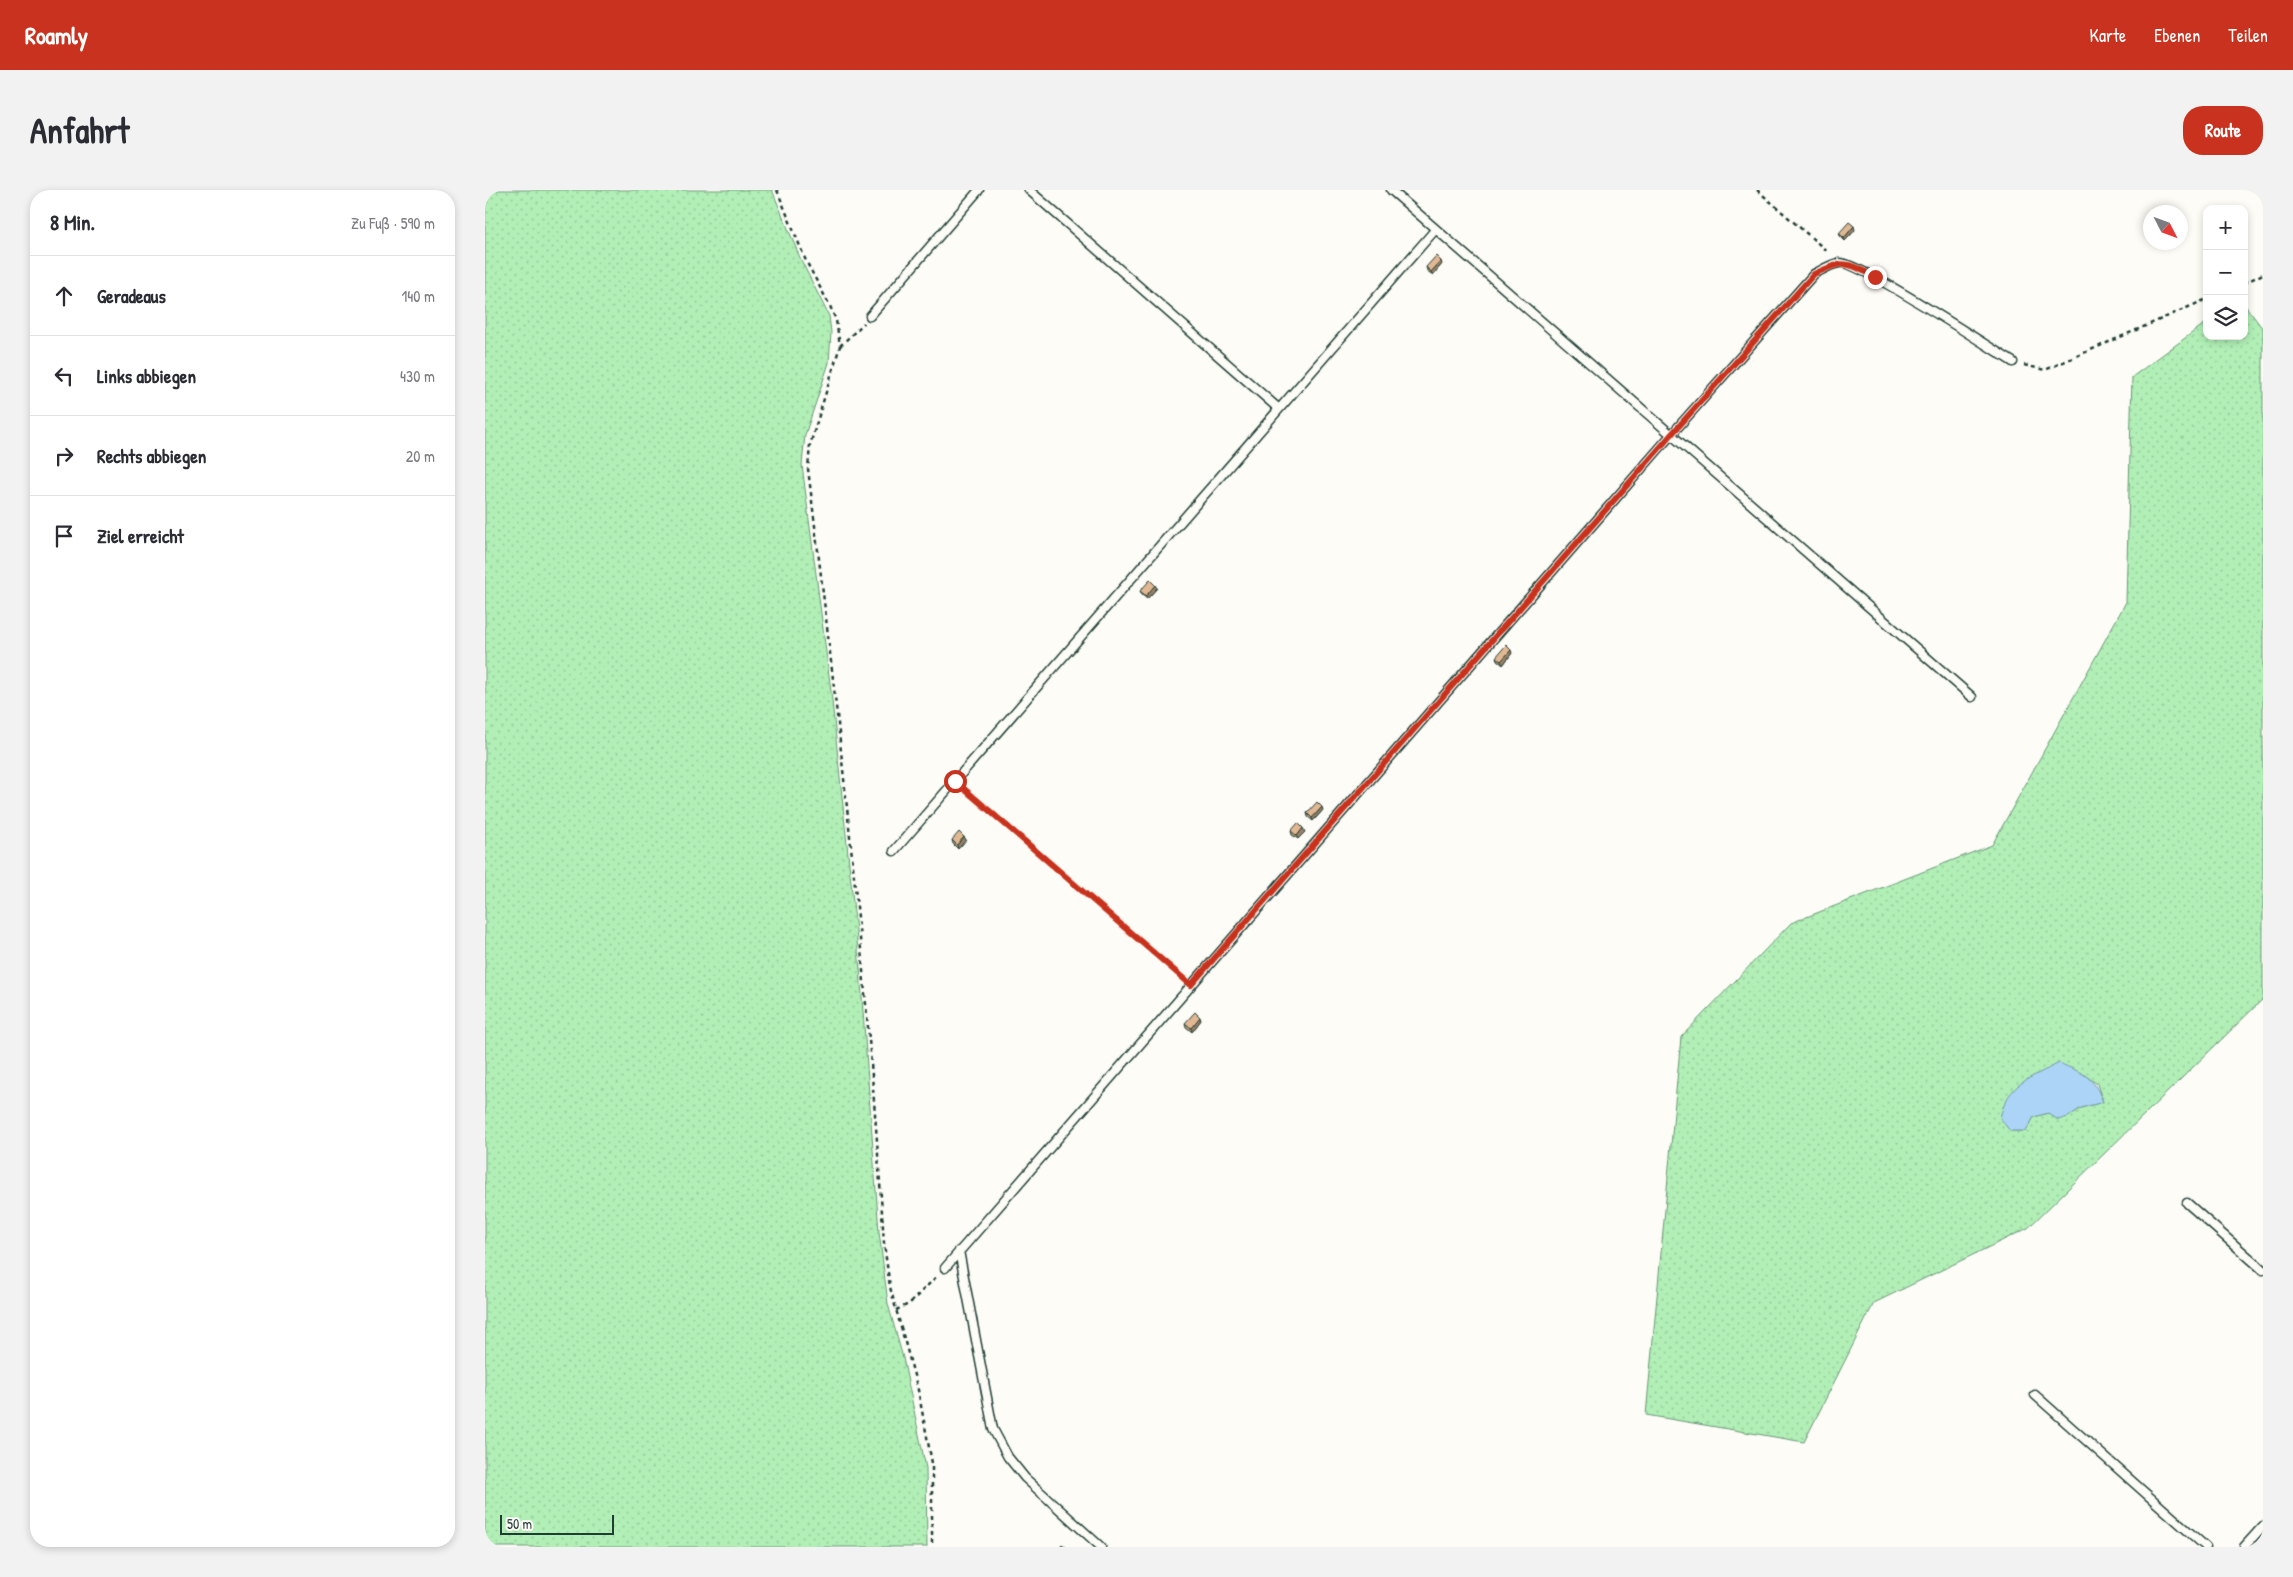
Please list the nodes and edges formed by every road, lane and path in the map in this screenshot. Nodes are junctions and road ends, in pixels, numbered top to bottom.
1 (777, 190) edge
2 (979, 190) edge
3 (1029, 190) edge
4 (1391, 190) edge
5 (1757, 190) edge
6 (1435, 230) junction
7 (1839, 263) junction
8 (2263, 274) edge
9 (2248, 281) edge
10 (2203, 301) edge
11 (870, 316) joint
12 (840, 346) junction
13 (2013, 362) joint
14 (1279, 409) junction
15 (1671, 435) junction
16 (1972, 697) dead end
17 (955, 781) junction
18 (894, 851) dead end
19 (1191, 985) junction
20 (2187, 1203) dead end
21 (959, 1251) junction
22 (945, 1268) joint
23 (2263, 1270) edge
24 (896, 1310) junction
25 (2035, 1395) dead end
26 (2263, 1526) edge
27 (932, 1547) edge
28 (1101, 1547) edge
29 (2206, 1547) edge
30 (2244, 1547) edge

1 - 12 path
2 - 11 lane
3 - 14 lane
4 - 6 lane
5 - 7 path
6 - 14 lane
6 - 15 lane
7 - 13 lane
7 - 15 lane
8 - 9 path
10 - 13 path
11 - 12 path
12 - 24 path
14 - 17 lane
15 - 16 lane
15 - 19 lane
17 - 18 lane
17 - 19 path
19 - 21 lane
20 - 23 lane
21 - 22 lane
21 - 28 lane
22 - 24 path
24 - 27 path
25 - 29 lane
26 - 30 lane

